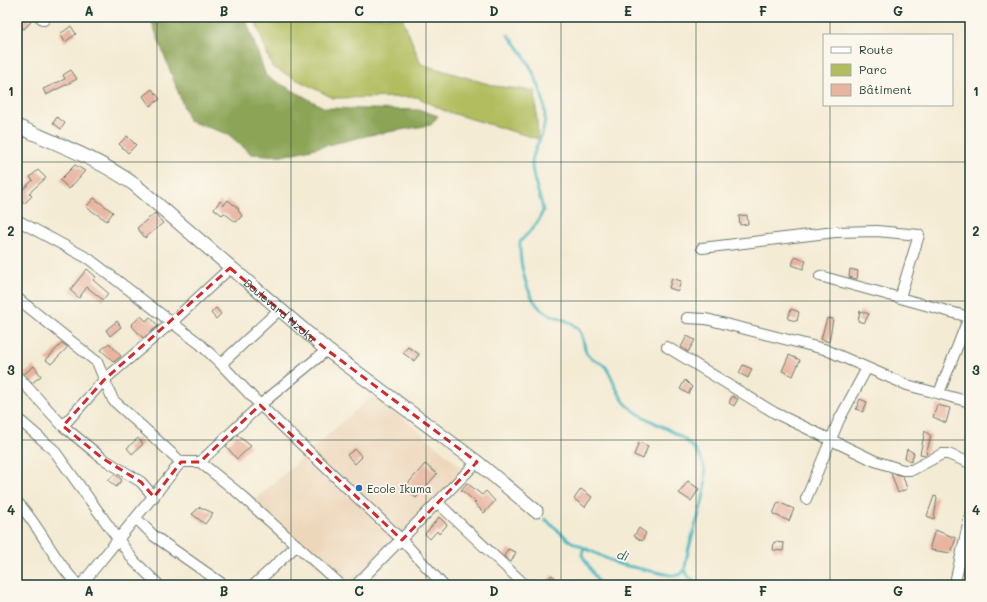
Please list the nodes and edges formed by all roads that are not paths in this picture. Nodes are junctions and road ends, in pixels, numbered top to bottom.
1 (17, 126) edge
2 (17, 220) edge
3 (702, 248) dead end
4 (230, 268) junction
5 (820, 276) dead end
6 (900, 297) junction
7 (19, 302) edge
8 (279, 310) junction
9 (687, 318) dead end
10 (170, 323) junction
11 (666, 347) dead end
12 (327, 350) junction
13 (221, 364) junction
14 (867, 368) junction
15 (17, 376) edge
16 (104, 380) junction
17 (939, 393) junction
18 (970, 402) edge
19 (260, 406) junction
20 (17, 418) edge
21 (64, 426) junction
22 (831, 441) junction
23 (182, 462) junction
24 (200, 462) junction
25 (477, 462) junction
26 (970, 463) edge
27 (154, 496) junction
28 (806, 499) dead end
29 (17, 502) edge
30 (438, 503) junction
31 (536, 511) dead end
32 (970, 516) edge
33 (136, 518) junction
34 (119, 540) junction
35 (402, 540) junction
36 (296, 545) junction
37 (956, 578) dead end
38 (78, 585) edge
39 (81, 585) edge
40 (159, 585) edge
41 (224, 585) edge
42 (254, 585) edge
43 (341, 585) edge
44 (356, 585) edge
45 (443, 585) edge
46 (525, 585) edge

1 - 4 street, Boulevard Nzoku
2 - 10 street
3 - 6 street
4 - 8 street, Boulevard Nzoku
4 - 10 street
5 - 6 street
6 - 17 street
7 - 16 street
8 - 12 street, Boulevard Nzoku
8 - 13 street
9 - 14 street
10 - 13 street
10 - 16 street
11 - 22 street
12 - 19 street
12 - 25 street, Boulevard Nzoku
13 - 19 street
14 - 17 street
14 - 22 street
15 - 21 street
16 - 21 street
16 - 23 street
17 - 18 street
19 - 24 street
19 - 35 street
20 - 34 street
21 - 27 street
22 - 26 street
22 - 28 street
23 - 24 street
23 - 27 street
24 - 36 street
25 - 30 street
25 - 31 street, Boulevard Nzoku
27 - 33 street
29 - 38 street
30 - 35 street
30 - 46 street
32 - 37 street
33 - 34 street
33 - 41 street
34 - 39 street
34 - 40 street
35 - 44 street
35 - 45 street
36 - 42 street
36 - 43 street

